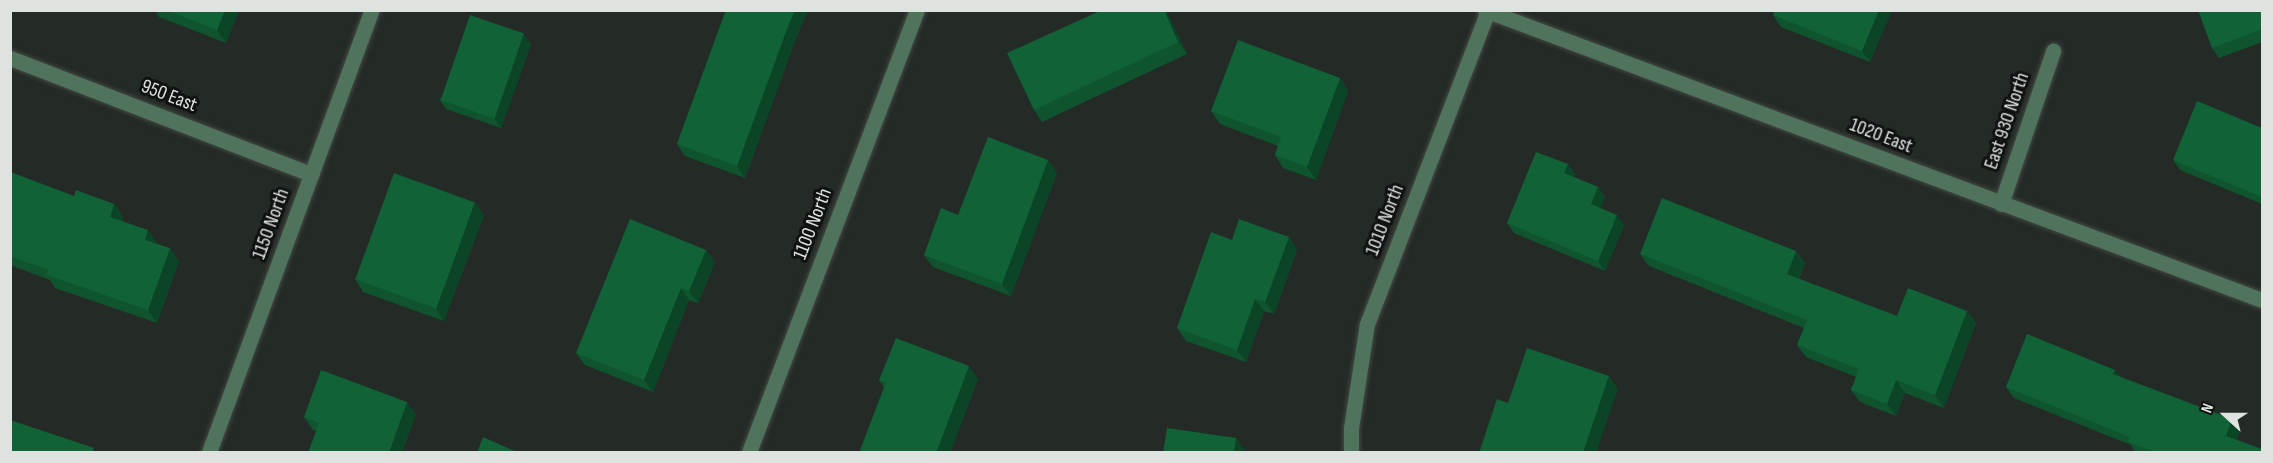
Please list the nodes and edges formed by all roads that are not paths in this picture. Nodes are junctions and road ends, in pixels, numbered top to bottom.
1 (372, 10) edge
2 (917, 10) edge
3 (1487, 11) edge
4 (2053, 51) dead end
5 (10, 58) edge
6 (312, 174) junction
7 (2001, 204) junction
8 (2262, 300) edge
9 (210, 453) edge
10 (749, 453) edge
11 (1351, 453) edge

1 - 6 street, 1150 North
2 - 10 street, 1100 North
3 - 7 street, 1020 East
3 - 11 street, 1010 North
4 - 7 street, East 930 North
5 - 6 street, 950 East
6 - 9 street, 1150 North
7 - 8 street, 1020 East

